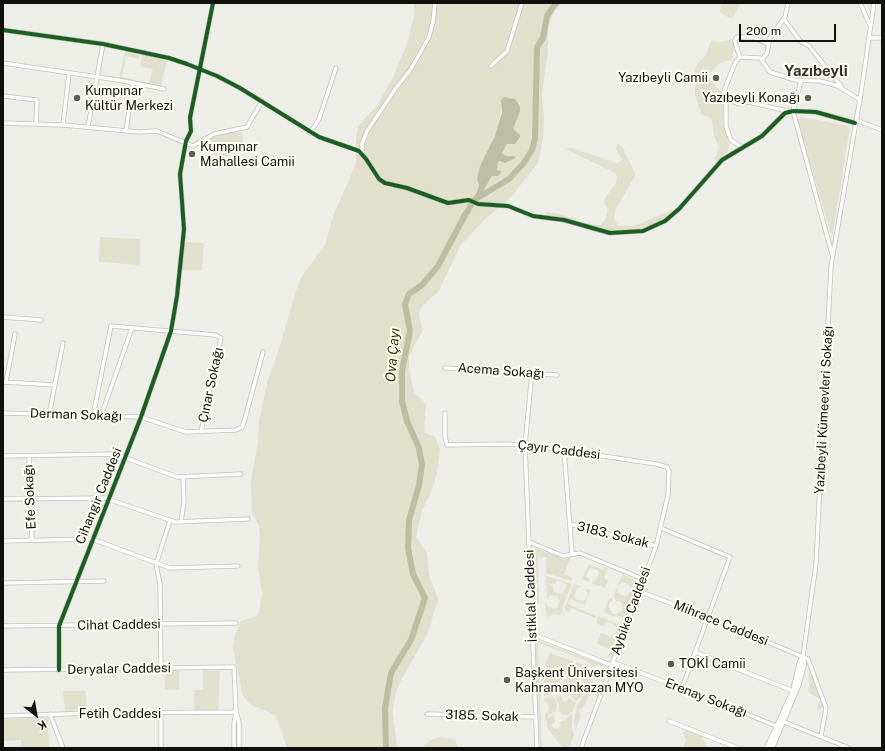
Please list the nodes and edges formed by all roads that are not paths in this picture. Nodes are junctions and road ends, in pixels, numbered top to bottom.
1 (213, 3) edge
2 (435, 3) edge
3 (522, 3) edge
4 (788, 3) edge
5 (860, 3) edge
6 (874, 3) edge
7 (784, 19) junction
8 (870, 26) junction
9 (3, 30) edge
10 (868, 38) junction
11 (882, 38) edge
12 (103, 44) junction
13 (768, 44) junction
14 (740, 57) junction
15 (762, 60) junction
16 (3, 63) edge
17 (491, 66) dead end
18 (336, 68) dead end
19 (200, 69) junction
20 (69, 73) junction
21 (97, 78) junction
22 (801, 80) junction
23 (133, 83) junction
24 (842, 87) junction
25 (164, 89) dead end
26 (3, 96) edge
27 (725, 98) junction
28 (860, 100) junction
29 (262, 101) junction
30 (791, 111) junction
31 (856, 122) junction
32 (3, 123) edge
33 (36, 124) junction
34 (63, 125) junction
35 (88, 127) junction
36 (882, 130) edge
37 (126, 131) junction
38 (310, 133) junction
39 (186, 143) junction
40 (741, 147) junction
41 (362, 154) junction
42 (833, 255) junction
43 (3, 317) edge
44 (41, 320) dead end
45 (132, 328) junction
46 (171, 331) junction
47 (15, 334) dead end
48 (64, 343) dead end
49 (263, 352) dead end
50 (445, 368) dead end
51 (532, 372) junction
52 (557, 375) dead end
53 (5, 382) edge
54 (55, 386) junction
55 (3, 412) edge
56 (445, 413) dead end
57 (49, 415) junction
58 (92, 416) junction
59 (101, 416) junction
60 (142, 417) junction
61 (201, 432) junction
62 (525, 445) junction
63 (564, 449) junction
64 (3, 456) edge
65 (29, 456) junction
66 (126, 457) junction
67 (669, 470) joint
68 (241, 474) dead end
69 (183, 477) junction
70 (3, 499) edge
71 (31, 499) junction
72 (109, 499) junction
73 (248, 519) dead end
74 (170, 521) junction
75 (181, 522) junction
76 (570, 524) junction
77 (661, 528) junction
78 (32, 539) junction
79 (92, 539) junction
80 (3, 541) edge
81 (529, 542) junction
82 (656, 546) junction
83 (572, 554) junction
84 (156, 564) junction
85 (238, 566) dead end
86 (643, 579) junction
87 (104, 581) dead end
88 (76, 582) junction
89 (3, 583) edge
90 (638, 591) junction
91 (708, 617) junction
92 (236, 623) dead end
93 (161, 624) junction
94 (3, 626) edge
95 (59, 626) junction
96 (532, 634) junction
97 (695, 652) junction
98 (803, 656) junction
99 (612, 664) junction
100 (161, 668) junction
101 (3, 670) edge
102 (59, 670) junction
103 (682, 688) junction
104 (792, 691) junction
105 (236, 712) junction
106 (50, 714) junction
107 (161, 714) junction
108 (427, 714) dead end
109 (3, 716) edge
110 (536, 717) junction
111 (669, 720) dead end
112 (784, 722) junction
113 (776, 726) junction
114 (821, 736) junction
115 (63, 748) edge
116 (161, 748) edge
117 (234, 748) edge
118 (239, 748) edge
119 (538, 748) edge
120 (581, 748) edge
121 (738, 748) edge
122 (767, 748) edge
123 (772, 748) edge
124 (849, 748) edge

1 - 19 street, Cihangir Caddesi
2 - 41 street
3 - 17 street
4 - 7 street
5 - 8 street
6 - 8 street, Yazıbeyli Kümeevleri Sokağı
7 - 13 street
7 - 24 street
8 - 10 street, Yazıbeyli Kümeevleri Sokağı
9 - 12 street
10 - 11 street
10 - 28 street, Yazıbeyli Kümeevleri Sokağı
12 - 19 street
12 - 21 street
13 - 14 street
13 - 15 street
14 - 15 street
14 - 27 street
15 - 22 street
16 - 20 street
18 - 38 street
19 - 29 street
19 - 39 street, Cihangir Caddesi
20 - 21 street
20 - 34 street
21 - 23 street
21 - 35 street
22 - 24 street
22 - 30 street, Yazıbeyli Kümeevleri Sokağı
23 - 25 street
23 - 37 street
24 - 28 street
26 - 33 street
27 - 30 street
27 - 40 street
28 - 31 street, Yazıbeyli Kümeevleri Sokağı
29 - 38 street
29 - 39 street
30 - 31 street
30 - 40 street
30 - 42 street, Yazıbeyli Kümeevleri Sokağı
31 - 36 street
31 - 42 street, Yazıbeyli Kümeevleri Sokağı
32 - 33 street
33 - 34 street
34 - 35 street
35 - 37 street
37 - 39 street
38 - 41 street
39 - 46 street, Cihangir Caddesi
40 - 41 street
42 - 98 street, Yazıbeyli Kümeevleri Sokağı
43 - 44 street
45 - 46 street
45 - 58 street
45 - 59 street
46 - 60 street, Cihangir Caddesi
46 - 61 street, Çınar Sokağı
47 - 53 street
48 - 54 street
49 - 61 street, Derman Sokağı
50 - 51 street, Acema Sokağı
51 - 52 street, Acema Sokağı
51 - 62 street, İstiklal Caddesi
53 - 54 street
54 - 57 street
55 - 57 street, Derman Sokağı
56 - 62 street, Çayır Caddesi
57 - 58 street, Derman Sokağı
58 - 59 street, Derman Sokağı
59 - 60 street, Derman Sokağı
60 - 61 street, Derman Sokağı
60 - 66 street, Cihangir Caddesi
62 - 63 street, Çayır Caddesi
62 - 81 street, İstiklal Caddesi
63 - 67 street, Çayır Caddesi
63 - 76 street
64 - 65 street
65 - 66 street
65 - 71 street, Efe Sokağı
66 - 69 street
66 - 72 street, Cihangir Caddesi
67 - 77 street, Aybike Caddesi
68 - 69 street
69 - 75 street
70 - 71 street
71 - 72 street
71 - 78 street, Efe Sokağı
72 - 74 street
72 - 79 street, Cihangir Caddesi
73 - 75 street
74 - 75 street
74 - 84 street
76 - 82 street, 3183. Sokak
76 - 83 street
77 - 82 street, Aybike Caddesi
77 - 91 street
78 - 79 street
78 - 80 street
79 - 84 street
79 - 88 street, Cihangir Caddesi
81 - 83 street
81 - 96 street, İstiklal Caddesi
82 - 86 street, Aybike Caddesi
83 - 86 street
84 - 85 street
84 - 93 street
86 - 90 street, Aybike Caddesi
87 - 88 street
88 - 89 street
88 - 95 street, Cihangir Caddesi
90 - 91 street, Mihrace Caddesi
90 - 99 street, Aybike Caddesi
91 - 97 street
91 - 98 street, Mihrace Caddesi
92 - 93 street, Cihat Caddesi
93 - 95 street, Cihat Caddesi
93 - 100 street
94 - 95 street, Cihat Caddesi
95 - 102 street, Cihangir Caddesi
96 - 99 street, Erenay Sokağı
96 - 110 street, İstiklal Caddesi
97 - 103 street
97 - 104 street
98 - 104 main road
98 - 112 main road
98 - 114 street
99 - 103 street, Erenay Sokağı
99 - 120 street, Aybike Caddesi
100 - 102 street, Deryalar Caddesi
100 - 105 street, Deryalar Caddesi
101 - 102 street, Deryalar Caddesi
103 - 113 street, Erenay Sokağı
104 - 113 main road
105 - 107 street, Fetih Caddesi
105 - 117 street
105 - 118 street
106 - 107 street, Fetih Caddesi
106 - 109 street, Fetih Caddesi
106 - 115 street
107 - 116 street
108 - 110 street, 3185. Sokak
110 - 119 street, İstiklal Caddesi
111 - 121 street
112 - 114 street
112 - 123 main road
113 - 122 main road
114 - 124 street

